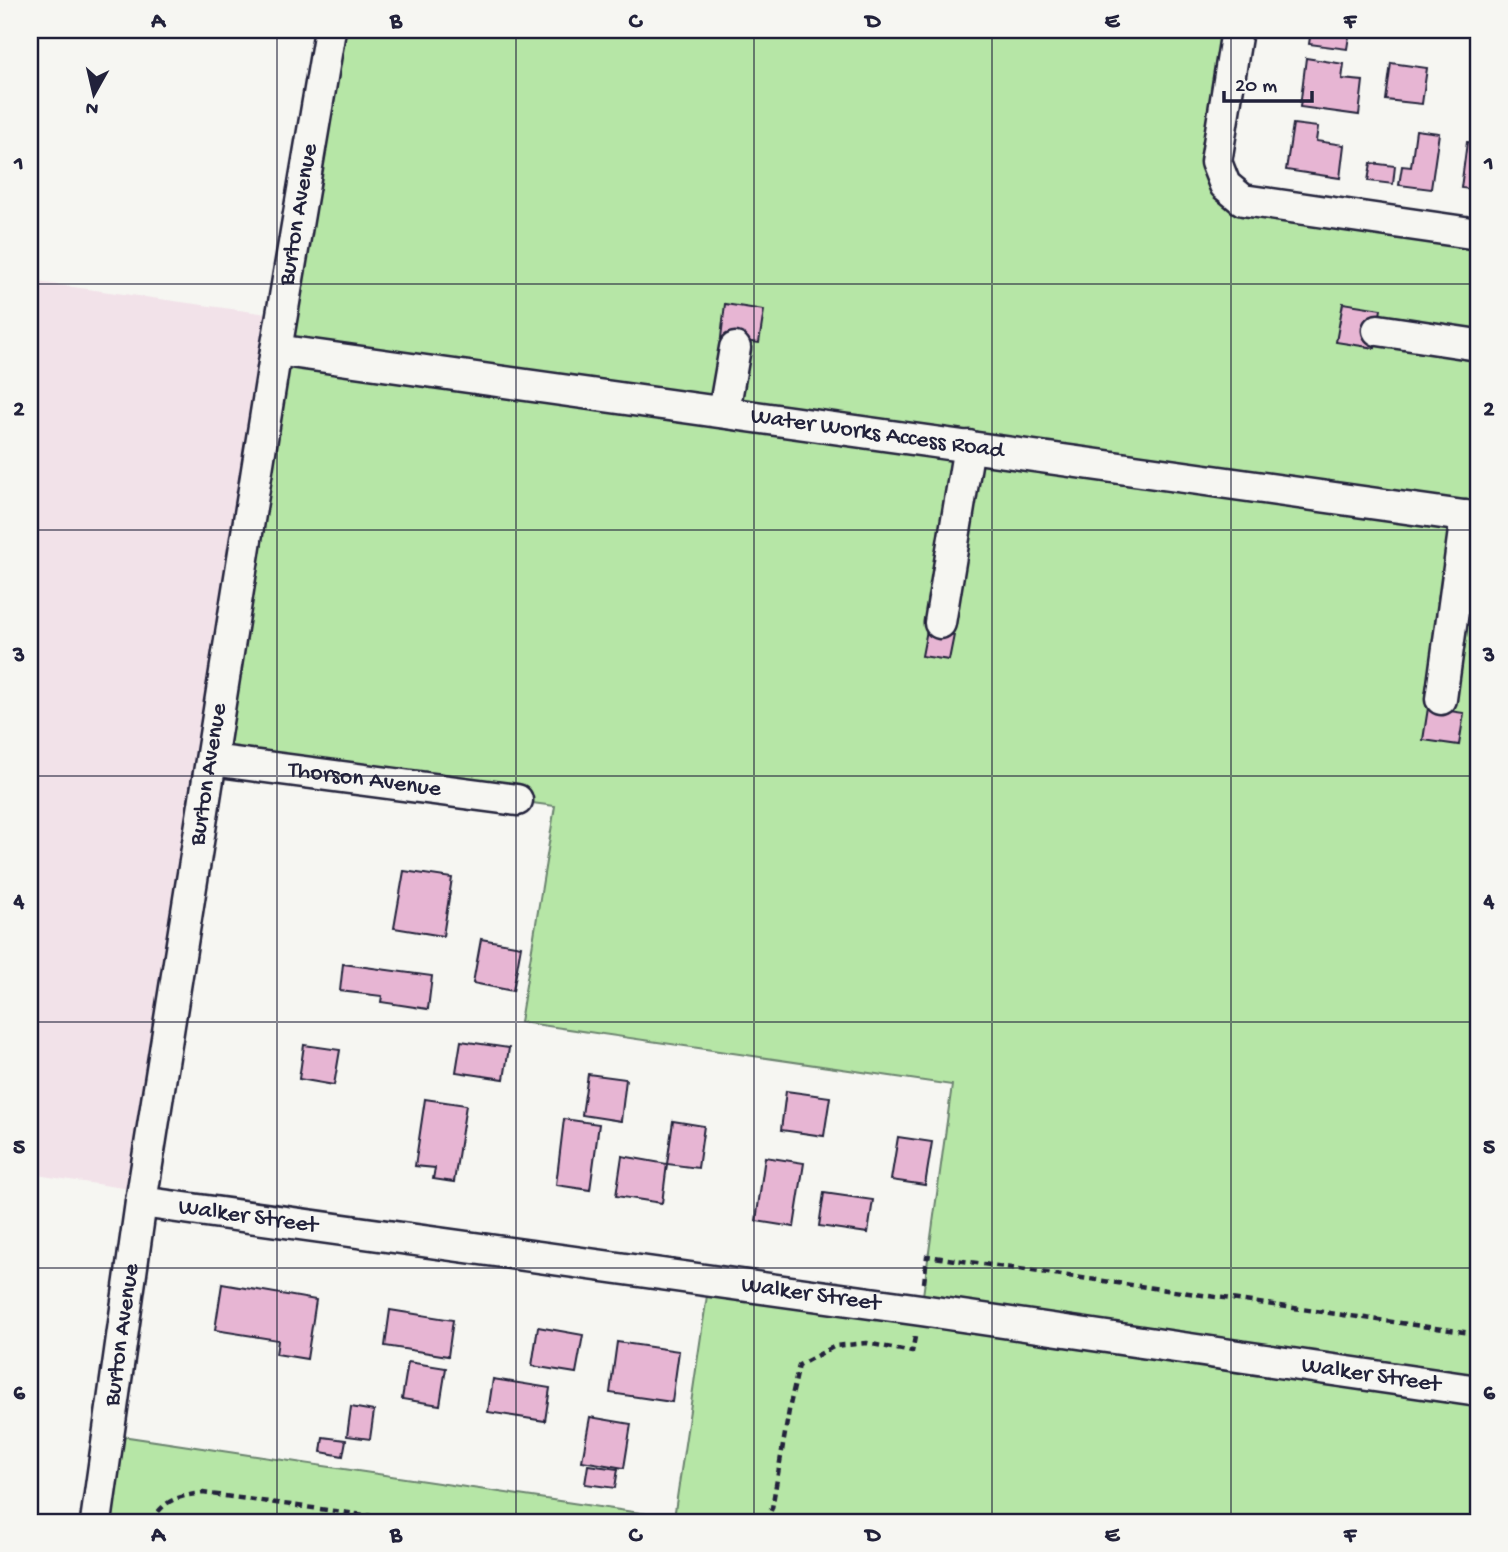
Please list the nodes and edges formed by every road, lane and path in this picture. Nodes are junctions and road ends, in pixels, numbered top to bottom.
1 (330, 30) edge
2 (1237, 30) edge
3 (1478, 234) edge
4 (1378, 330) dead end
5 (1478, 345) edge
6 (735, 348) dead end
7 (276, 350) junction
8 (724, 411) junction
9 (969, 446) junction
10 (1472, 517) edge
11 (940, 623) dead end
12 (1441, 699) dead end
13 (212, 761) junction
14 (517, 800) dead end
15 (141, 1202) junction
16 (1478, 1391) edge
17 (96, 1522) edge
18 (152, 1522) edge
19 (415, 1522) edge

1 - 7 street, Burton Avenue
2 - 3 street
4 - 5 street
6 - 8 street
7 - 8 street, Water Works Access Road
7 - 13 street, Burton Avenue
8 - 9 street, Water Works Access Road
9 - 10 street, Water Works Access Road
9 - 11 street
10 - 12 street
13 - 14 street, Thorson Avenue
13 - 15 street, Burton Avenue
15 - 16 street, Walker Street
15 - 17 street, Burton Avenue
18 - 19 path

